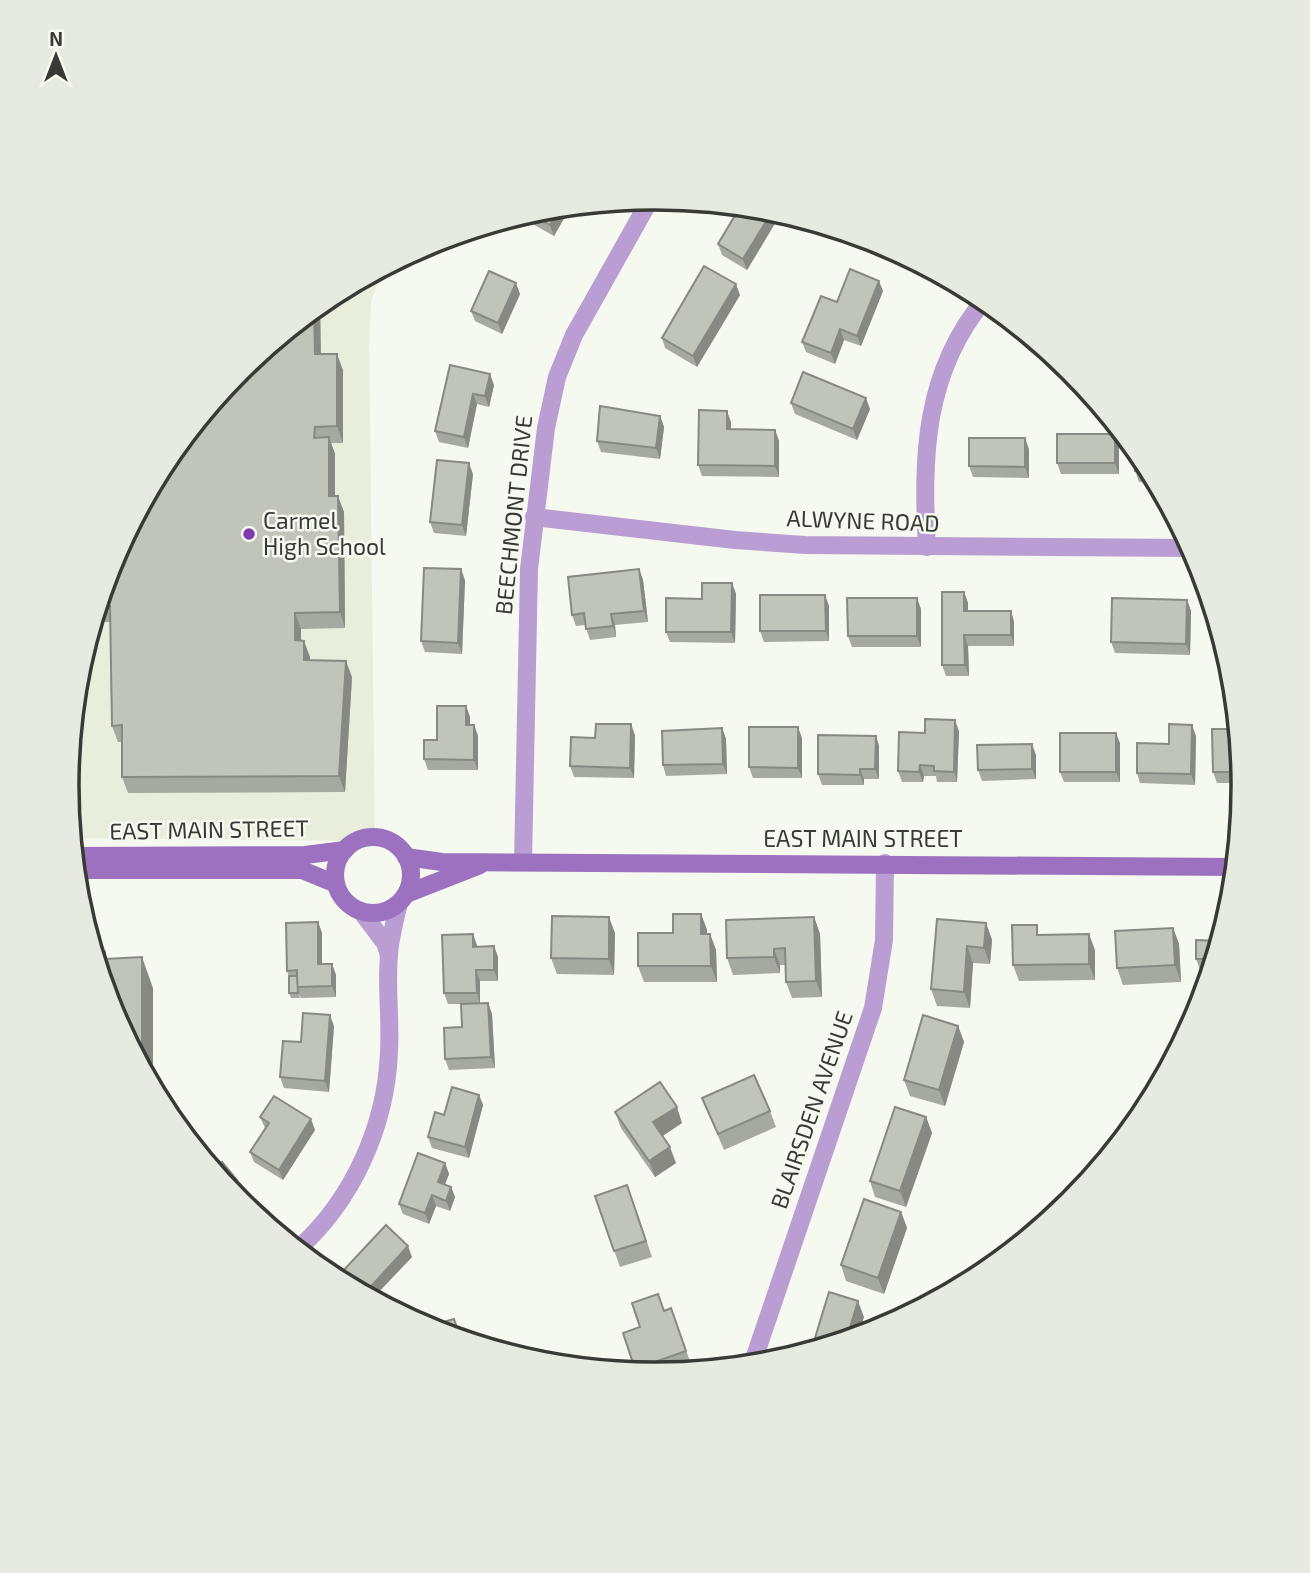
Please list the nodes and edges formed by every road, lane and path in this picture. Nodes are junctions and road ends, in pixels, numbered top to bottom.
1 (644, 210) edge
2 (978, 309) edge
3 (534, 517) junction
4 (927, 547) junction
5 (1179, 548) edge
6 (345, 850) junction
7 (83, 856) edge
8 (406, 858) junction
9 (490, 862) junction
10 (523, 862) junction
11 (885, 863) junction
12 (1225, 867) edge
13 (85, 870) edge
14 (336, 884) junction
15 (402, 898) junction
16 (361, 911) junction
17 (388, 955) junction
18 (303, 1243) edge
19 (756, 1354) edge

1 - 3 street, BEECHMONT DRIVE
2 - 4 street
3 - 4 street, ALWYNE ROAD
3 - 10 street, BEECHMONT DRIVE
4 - 5 street, ALWYNE ROAD
6 - 7 main road, EAST MAIN STREET
6 - 8 main road
6 - 14 main road
8 - 9 main road, EAST MAIN STREET
8 - 15 main road
9 - 10 main road, EAST MAIN STREET
9 - 15 main road, EAST MAIN STREET
10 - 11 main road, EAST MAIN STREET
11 - 12 main road, EAST MAIN STREET
11 - 19 street, BLAIRSDEN AVENUE
13 - 14 main road, EAST MAIN STREET
14 - 16 main road
15 - 16 main road
15 - 17 street
16 - 17 street
17 - 18 street

